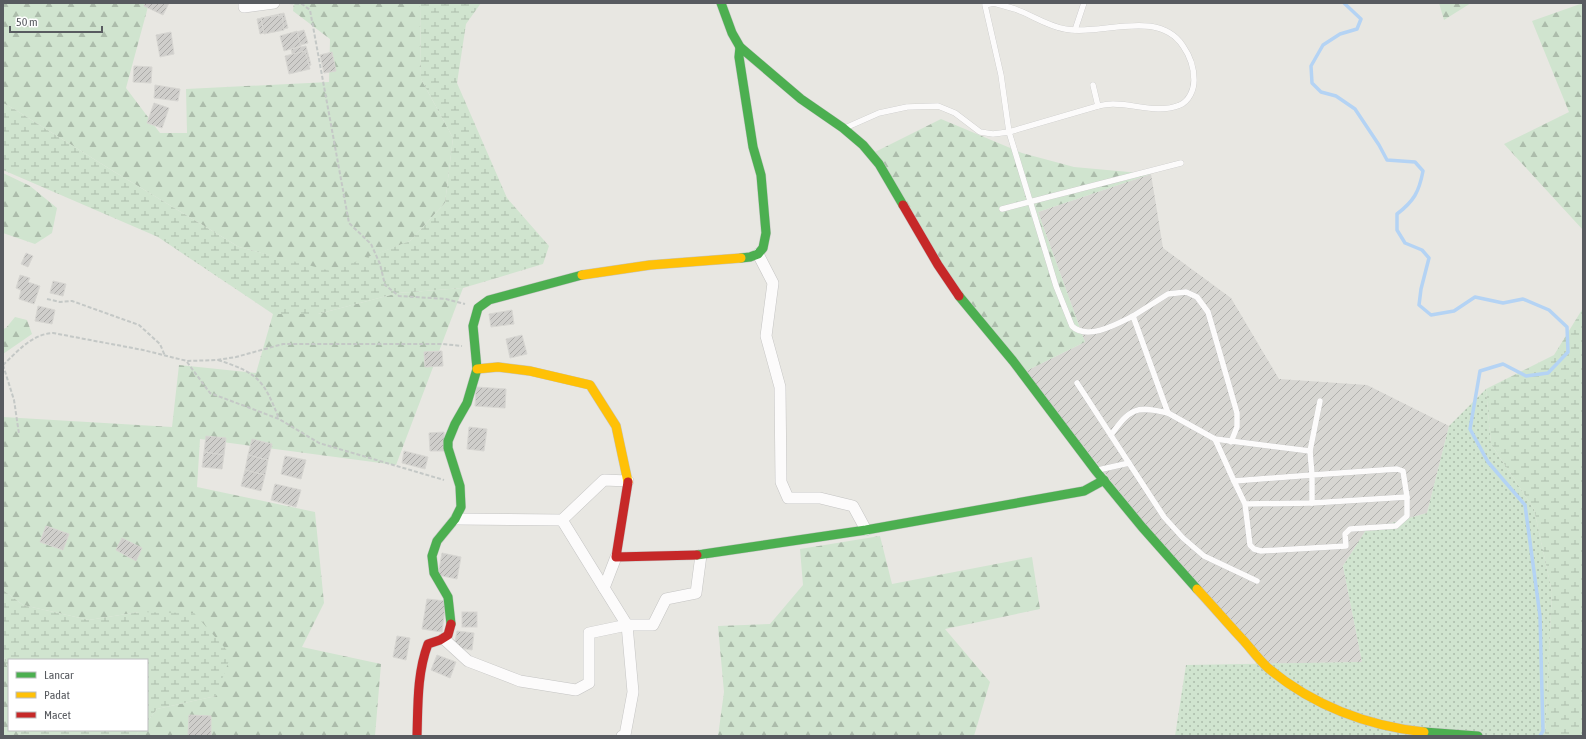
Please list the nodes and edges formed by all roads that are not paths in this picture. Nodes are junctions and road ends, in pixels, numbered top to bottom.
1 (244, 3) edge
2 (274, 3) edge
3 (721, 3) edge
4 (1084, 3) edge
5 (1074, 30) junction
6 (740, 47) junction
7 (1093, 85) dead end
8 (1098, 106) junction
9 (843, 128) junction
10 (1009, 132) junction
11 (1182, 163) dead end
12 (1030, 203) junction
13 (1002, 209) dead end
14 (758, 254) junction
15 (1133, 316) junction
16 (477, 369) junction
17 (1077, 383) dead end
18 (1320, 401) dead end
19 (1168, 413) junction
20 (1111, 435) junction
21 (1215, 439) junction
22 (1231, 442) junction
23 (1310, 452) junction
24 (1129, 463) junction
25 (1096, 471) junction
26 (1312, 475) junction
27 (1104, 480) junction
28 (628, 481) junction
29 (1234, 481) junction
30 (1407, 497) junction
31 (1312, 503) junction
32 (1245, 504) junction
33 (456, 519) junction
34 (562, 520) junction
35 (866, 530) junction
36 (701, 555) junction
37 (616, 557) junction
38 (1257, 581) dead end
39 (604, 588) junction
40 (627, 625) junction
41 (444, 639) junction
42 (417, 736) edge
43 (622, 736) edge
44 (1478, 736) edge

1 - 2 street
3 - 6 street
4 - 5 lane
5 - 8 lane
5 - 10 lane
6 - 9 street
6 - 14 street
7 - 8 lane
8 - 10 lane
9 - 10 lane
9 - 25 street
10 - 12 lane
11 - 12 lane
12 - 13 lane
12 - 15 lane
14 - 16 street
14 - 35 street
15 - 19 lane
15 - 22 lane
16 - 28 street
16 - 33 street
17 - 20 lane
18 - 23 lane
19 - 20 lane
19 - 21 lane
20 - 24 lane
21 - 22 lane
21 - 29 lane
22 - 23 lane
23 - 26 lane
24 - 25 lane
24 - 38 lane
25 - 27 street
26 - 29 lane
26 - 30 lane
26 - 31 lane
27 - 35 street
27 - 44 street
28 - 34 street
28 - 37 street
29 - 32 lane
30 - 31 lane
30 - 32 lane
31 - 32 lane
33 - 34 street
33 - 41 street
34 - 39 street
35 - 36 street
36 - 37 street
36 - 40 street
37 - 39 street
39 - 40 street
40 - 41 street
40 - 43 street
41 - 42 street

